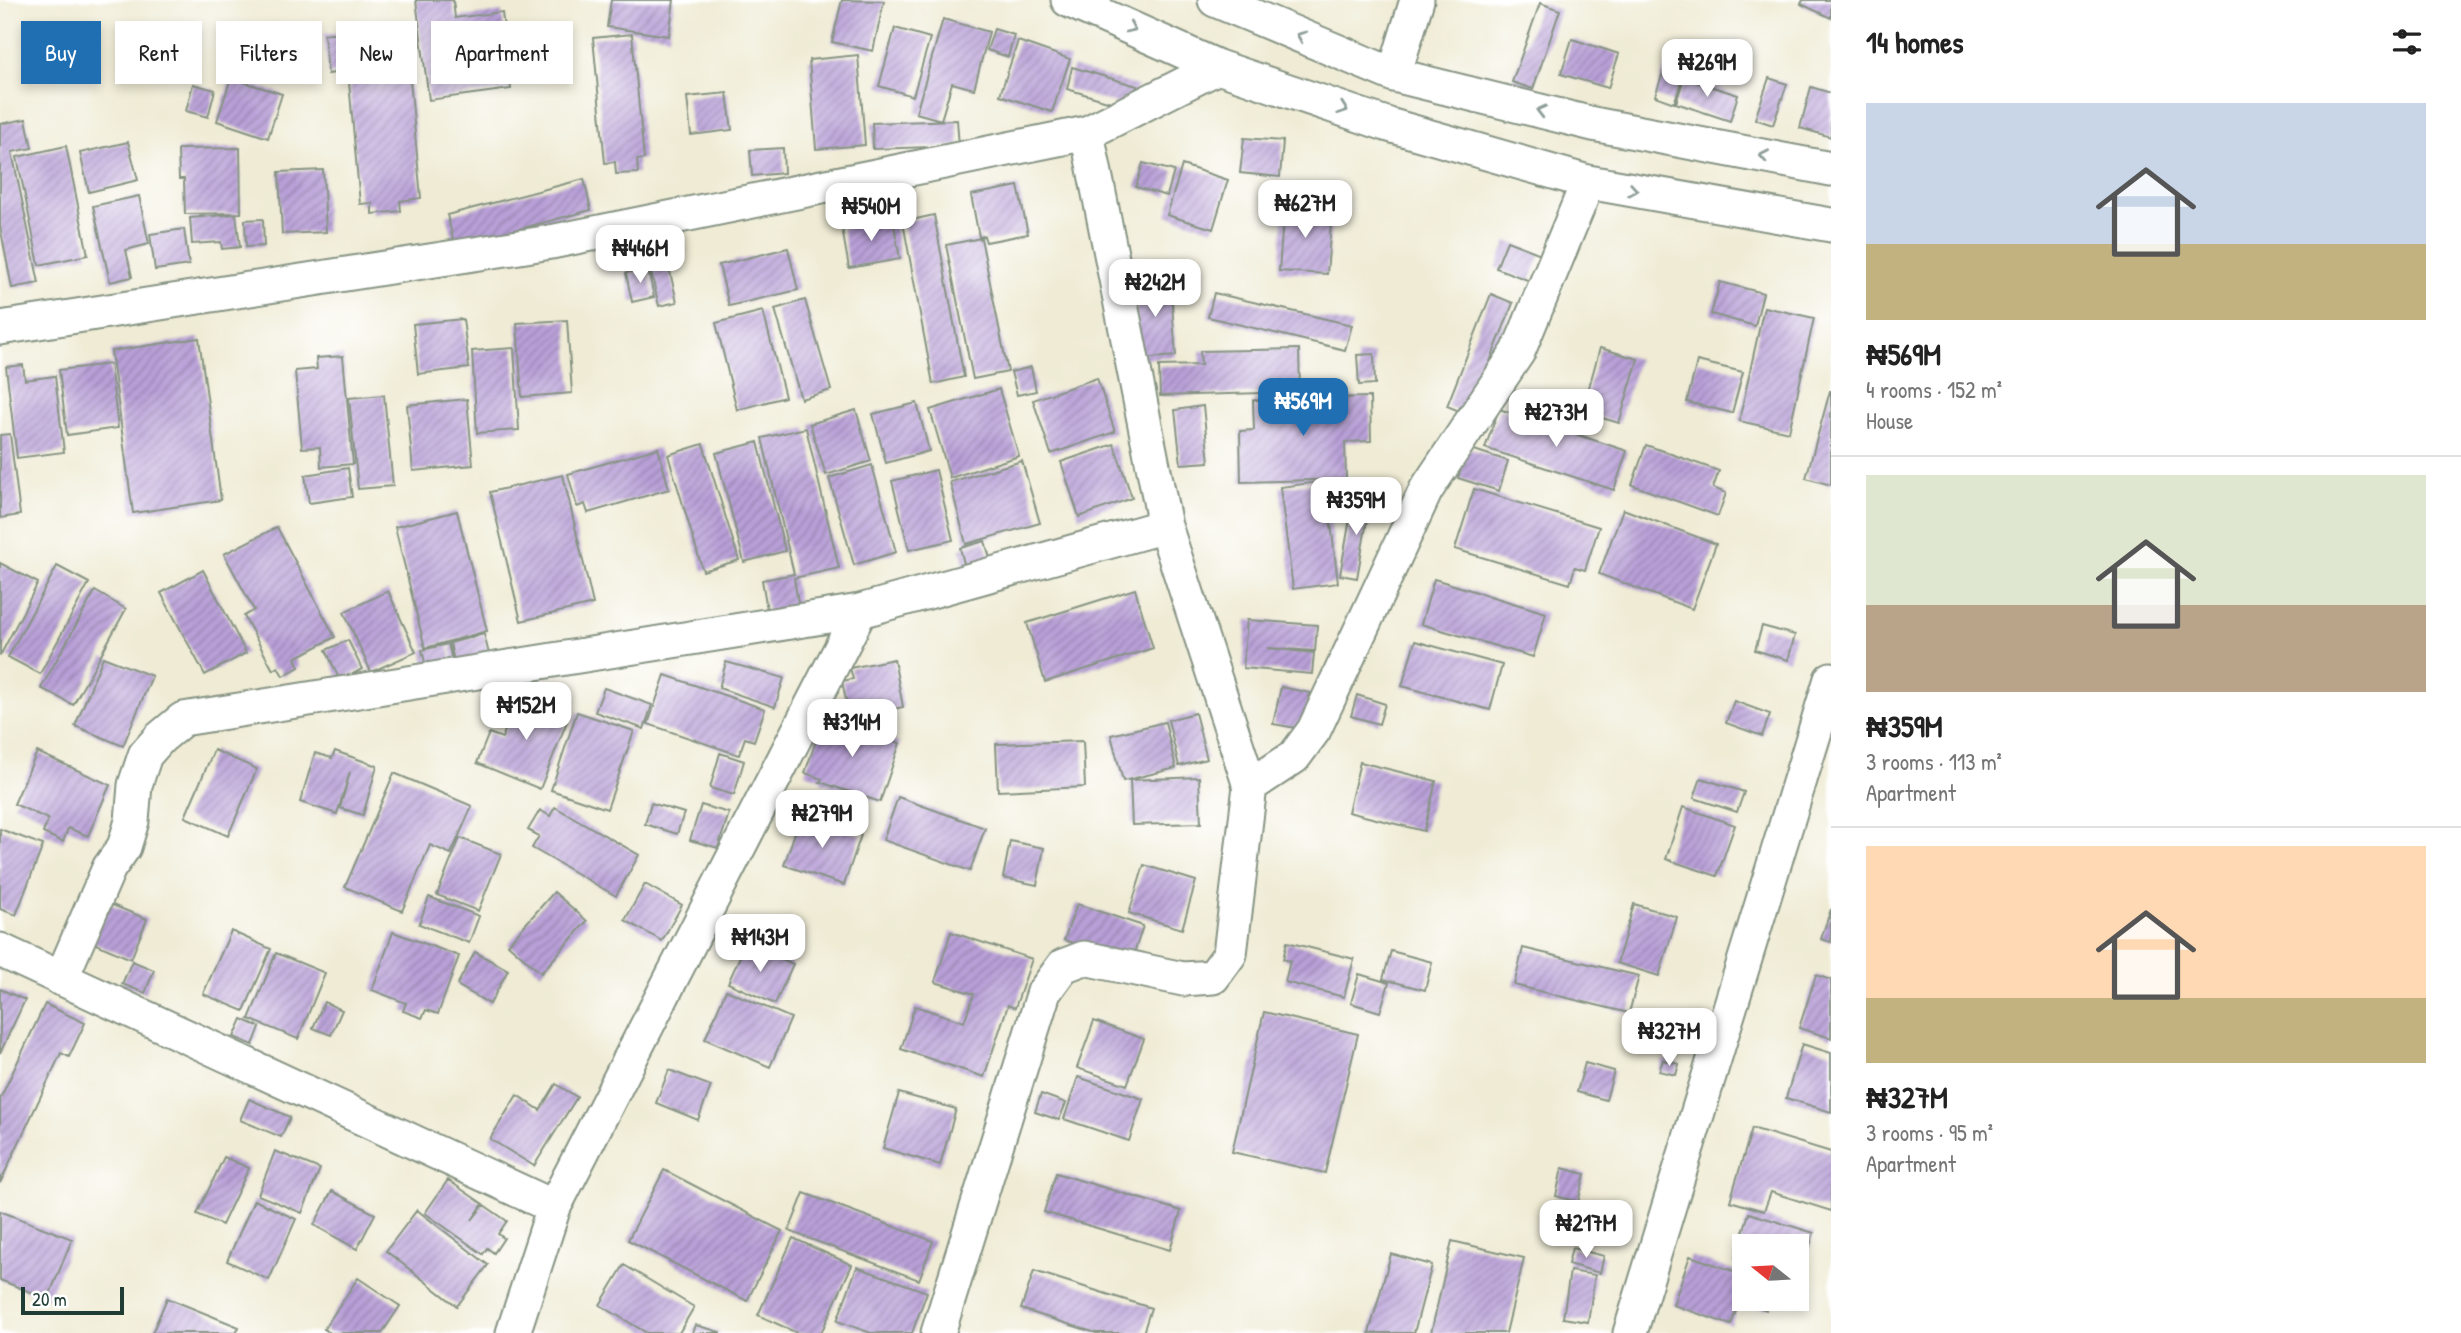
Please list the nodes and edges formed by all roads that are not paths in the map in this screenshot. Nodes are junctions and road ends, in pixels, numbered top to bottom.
1 (1068, 0) edge
2 (1214, 0) edge
3 (1417, 0) edge
4 (1218, 67) junction
5 (1394, 75) junction
6 (1087, 133) junction
7 (1831, 169) edge
8 (1587, 182) junction
9 (1831, 225) edge
10 (0, 328) edge
11 (1165, 526) junction
12 (860, 611) junction
13 (1831, 679) edge
14 (1250, 786) junction
15 (0, 950) edge
16 (61, 979) junction
17 (554, 1208) junction
18 (513, 1333) edge
19 (938, 1333) edge
20 (1630, 1333) edge

1 -> 4 street
5 -> 2 street
3 - 5 street
4 - 6 street
4 -> 8 street
7 -> 5 street
6 - 10 street
6 - 11 street
8 -> 9 street
8 - 14 street
11 - 12 street
11 - 14 street
12 - 16 street
12 - 17 street
13 - 20 street
14 - 19 street
15 - 16 street
16 - 17 street
17 - 18 street

